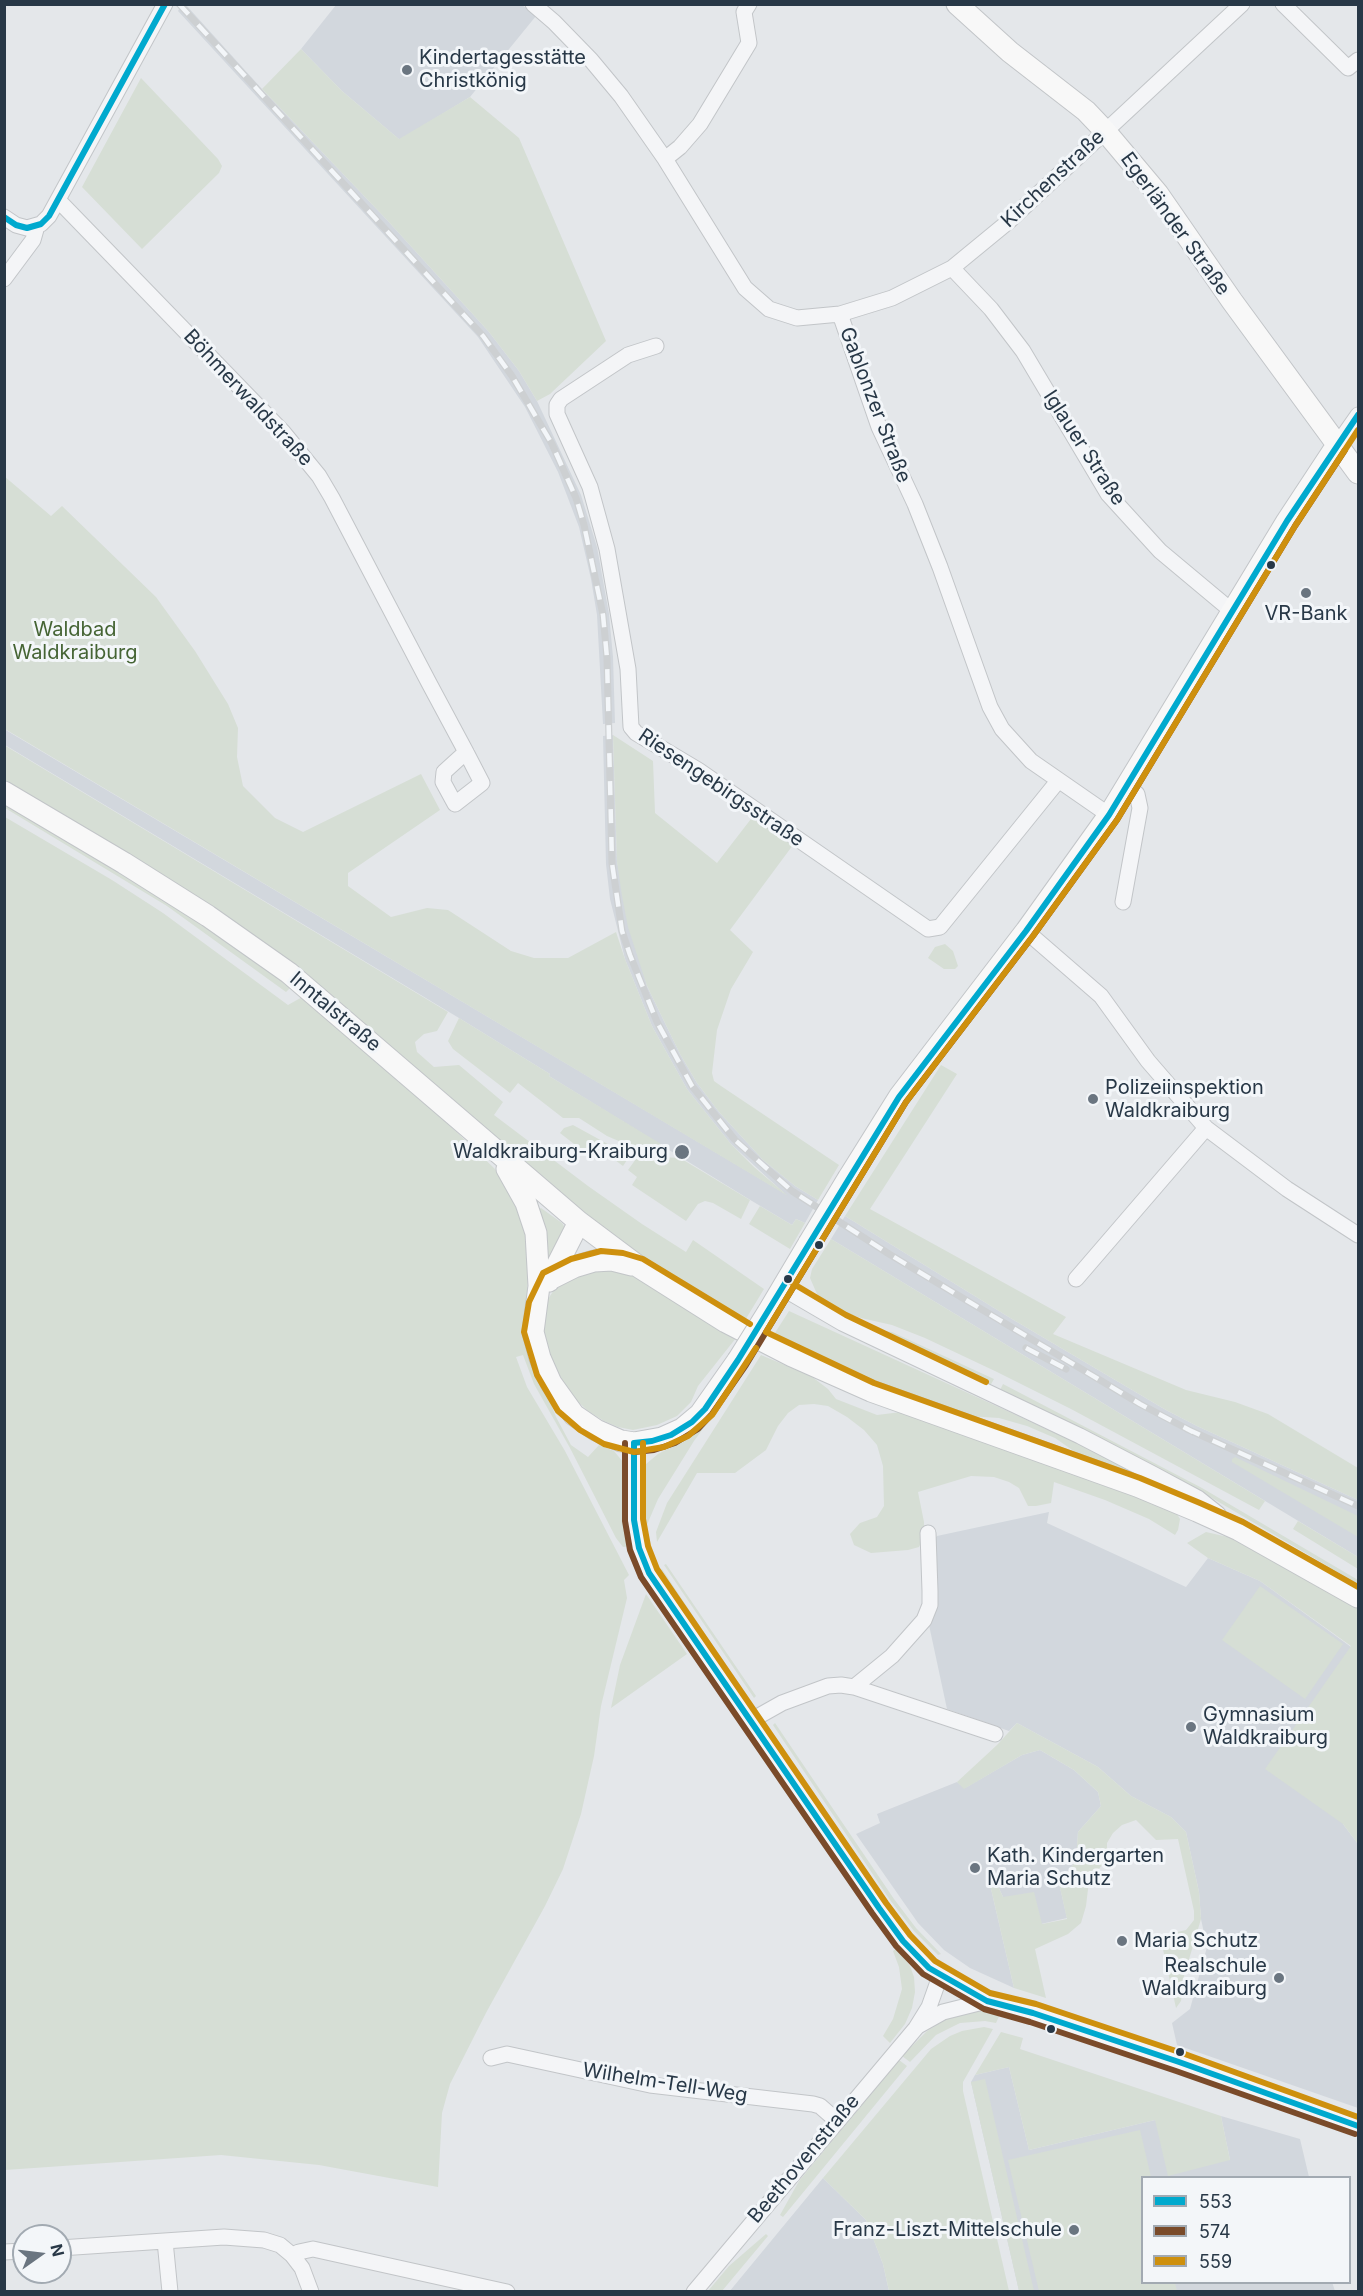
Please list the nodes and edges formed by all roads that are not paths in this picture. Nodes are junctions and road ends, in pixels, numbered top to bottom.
1 (165, 4) edge
2 (532, 4) edge
3 (749, 4) edge
4 (957, 4) edge
5 (1242, 4) edge
6 (1283, 4) edge
7 (1359, 60) edge
8 (1105, 131) junction
9 (665, 159) junction
10 (58, 200) junction
11 (8, 219) edge
12 (37, 226) junction
13 (952, 268) junction
14 (4, 279) edge
15 (840, 314) junction
16 (656, 346) dead end
17 (1359, 416) edge
18 (1337, 446) junction
19 (1359, 473) edge
20 (1233, 612) junction
21 (466, 752) dead end
22 (1058, 781) junction
23 (1127, 786) junction
24 (4, 792) edge
25 (1109, 815) junction
26 (1123, 902) dead end
27 (1026, 931) junction
28 (1206, 1128) junction
29 (497, 1154) junction
30 (579, 1222) junction
31 (1359, 1235) edge
32 (639, 1267) junction
33 (550, 1279) junction
34 (1076, 1279) dead end
35 (782, 1288) junction
36 (537, 1305) junction
37 (634, 1443) junction
38 (1239, 1530) junction
39 (928, 1533) dead end
40 (1359, 1597) edge
41 (854, 1687) junction
42 (750, 1721) junction
43 (995, 1734) dead end
44 (940, 1976) junction
45 (987, 2001) junction
46 (916, 2028) junction
47 (491, 2058) dead end
48 (836, 2120) junction
49 (1359, 2126) edge
50 (165, 2241) junction
51 (72, 2247) edge
52 (292, 2255) junction
53 (170, 2292) edge
54 (311, 2292) edge
55 (507, 2292) edge
56 (694, 2292) edge

1 - 10 street
2 - 9 street, Gablonzer Straße
3 - 9 street
4 - 8 street, Egerländer Straße
5 - 8 street, Kirchenstraße
6 - 7 street
8 - 13 street, Kirchenstraße
8 - 18 street, Egerländer Straße
9 - 15 street, Gablonzer Straße
10 - 12 street
10 - 21 street, Böhmerwaldstraße
11 - 12 street
12 - 14 street
13 - 15 street, Kirchenstraße
13 - 20 street, Iglauer Straße
15 - 22 street, Gablonzer Straße
16 - 22 street, Riesengebirgsstraße
17 - 18 street
18 - 19 street, Egerländer Straße
18 - 20 street
20 - 23 street
22 - 25 street, Gablonzer Straße
23 - 25 street
23 - 26 street
24 - 29 street, Inntalstraße
25 - 27 street
27 - 28 street
27 - 35 street, bridge
28 - 31 street
28 - 34 street
29 - 30 street, Inntalstraße
29 - 36 street
30 - 32 street, Inntalstraße
30 - 33 street
32 - 33 street
32 - 38 street, Inntalstraße
33 - 36 street
35 - 37 street, bridge
35 - 38 street
36 - 37 street
37 - 42 street
38 - 40 street, Inntalstraße
39 - 41 street
41 - 42 street
41 - 43 street
42 - 44 street
44 - 45 street
44 - 46 street, Beethovenstraße
45 - 46 street, Beethovenstraße
45 - 49 street
46 - 48 street, Beethovenstraße
47 - 48 street, Wilhelm-Tell-Weg
48 - 56 street, Beethovenstraße
50 - 51 street
50 - 52 street
50 - 53 street
52 - 54 street
52 - 55 street

